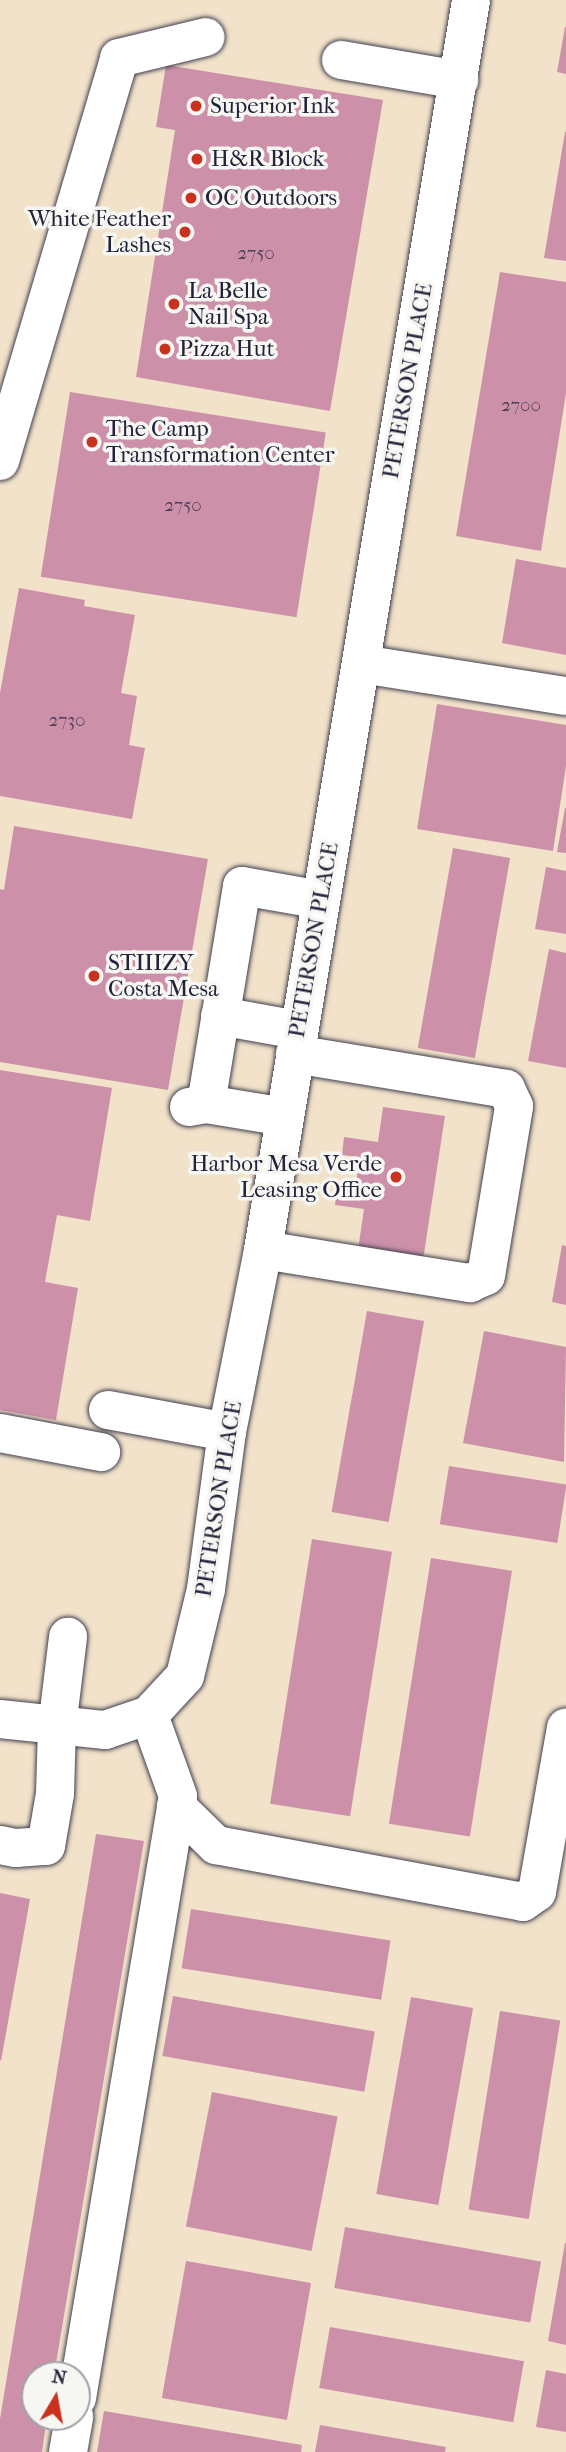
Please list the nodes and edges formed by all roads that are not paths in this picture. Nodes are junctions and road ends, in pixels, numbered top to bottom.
1 (471, 0) edge
2 (206, 37) dead end
3 (341, 60) dead end
4 (459, 80) junction
5 (7, 386) edge
6 (0, 461) edge
7 (361, 664) junction
8 (566, 696) edge
9 (321, 900) junction
10 (220, 1016) junction
11 (296, 1042) junction
12 (285, 1116) junction
13 (262, 1250) junction
14 (108, 1410) dead end
15 (0, 1433) edge
16 (227, 1433) junction
17 (101, 1452) dead end
18 (68, 1637) dead end
19 (149, 1715) junction
20 (0, 1719) edge
21 (57, 1727) junction
22 (566, 1728) edge
23 (176, 1806) junction
24 (0, 1845) edge
25 (83, 2361) edge
26 (72, 2431) edge
27 (68, 2452) edge

1 - 4 street, PETERSON PLACE
2 - 5 street
3 - 4 street
4 - 7 street, PETERSON PLACE
5 - 6 street
7 - 8 street
7 - 9 street, PETERSON PLACE
9 - 10 street
9 - 11 street, PETERSON PLACE
10 - 11 street
10 - 12 street
11 - 12 street, PETERSON PLACE
11 - 13 street
12 - 13 street, PETERSON PLACE
13 - 16 street, PETERSON PLACE
14 - 16 street
15 - 17 street
16 - 19 street, PETERSON PLACE
18 - 21 street
19 - 21 street, PETERSON PLACE
19 - 23 street
20 - 21 street, PETERSON PLACE
21 - 24 street
22 - 23 street
23 - 25 street
26 - 27 street

